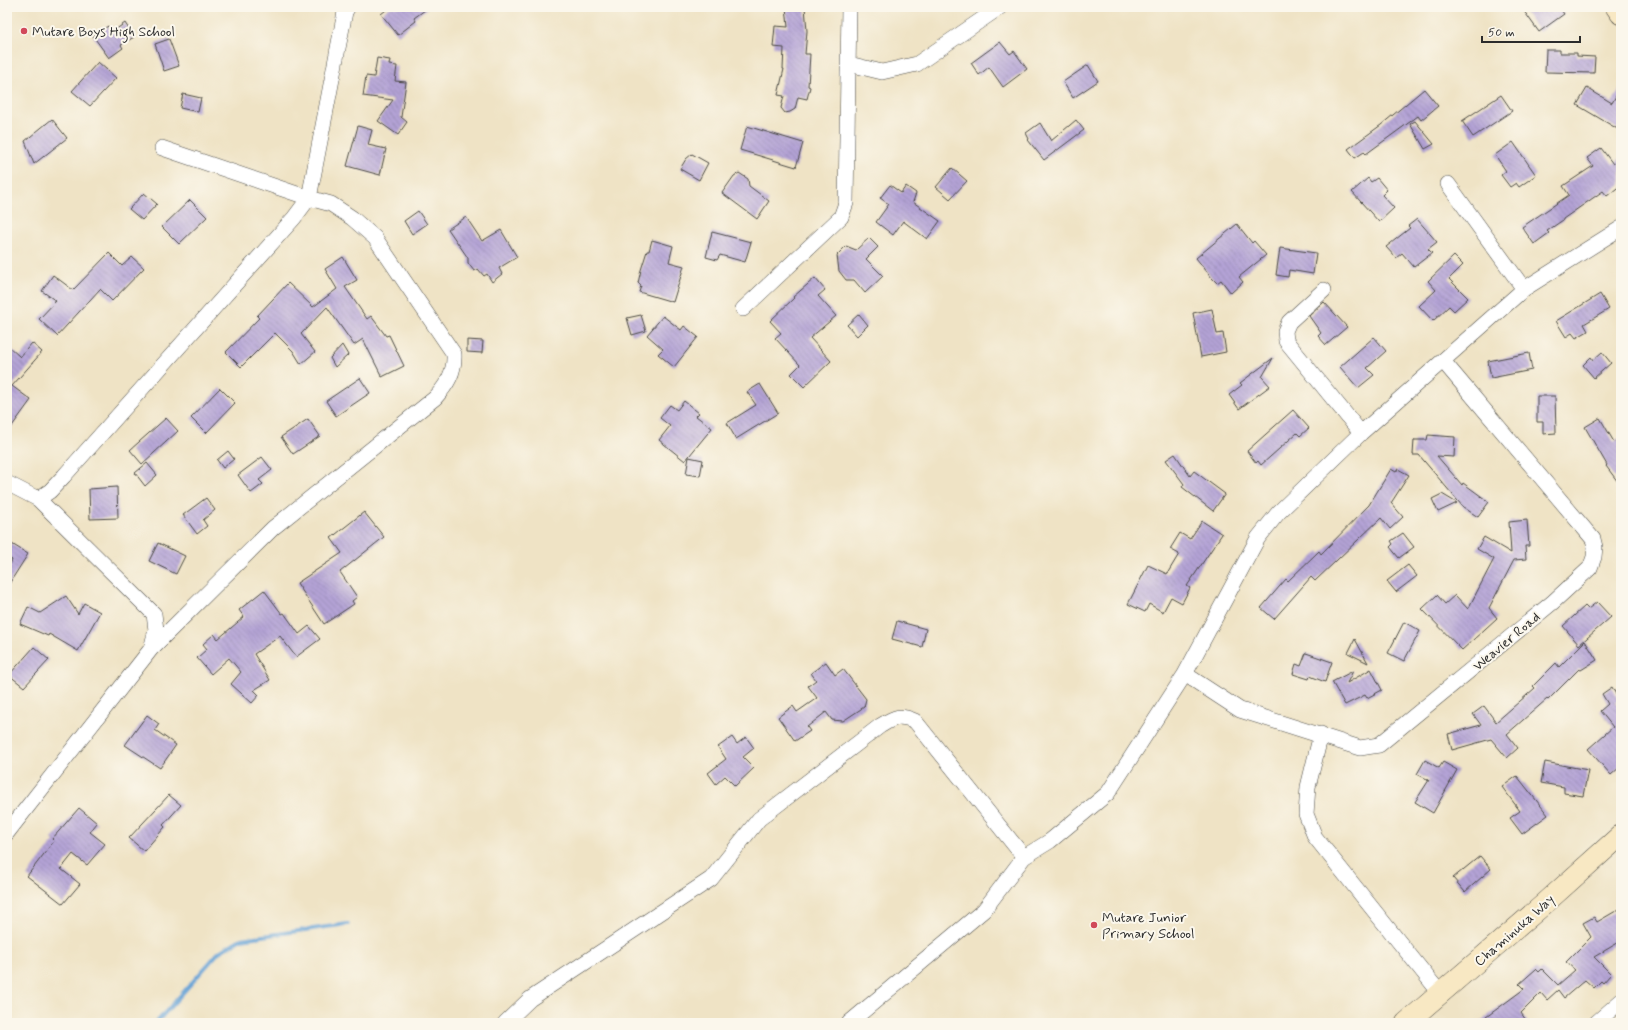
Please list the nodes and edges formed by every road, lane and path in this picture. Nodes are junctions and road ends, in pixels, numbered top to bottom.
1 (348, 7) edge
2 (849, 7) edge
3 (1000, 7) edge
4 (1616, 7) edge
5 (1621, 14) edge
6 (849, 64) junction
7 (162, 148) dead end
8 (1448, 184) dead end
9 (309, 198) junction
10 (1621, 228) edge
11 (1524, 289) junction
12 (1324, 290) dead end
13 (743, 309) dead end
14 (1443, 360) junction
15 (1361, 433) junction
16 (7, 483) edge
17 (38, 499) junction
18 (151, 649) junction
19 (1185, 674) junction
20 (1321, 734) junction
21 (7, 833) edge
22 (1621, 835) edge
23 (1024, 857) junction
24 (1440, 993) junction
25 (1621, 1000) edge
26 (505, 1023) edge
27 (849, 1023) edge
28 (1406, 1023) edge
29 (1596, 1023) edge

1 - 9 street
2 - 6 street
3 - 6 street
4 - 5 street
6 - 13 street
7 - 9 street
8 - 11 street
9 - 17 street
9 - 18 street
10 - 11 street
11 - 14 street
12 - 15 street
14 - 15 street
14 - 20 street, Weavier Road
15 - 19 street
16 - 17 street
17 - 18 street
18 - 21 street
19 - 20 street, Weavier Road
19 - 23 street
20 - 24 street
22 - 24 street, Chaminuka Way
23 - 26 street
23 - 27 street
24 - 28 street, Chaminuka Way
25 - 29 street

